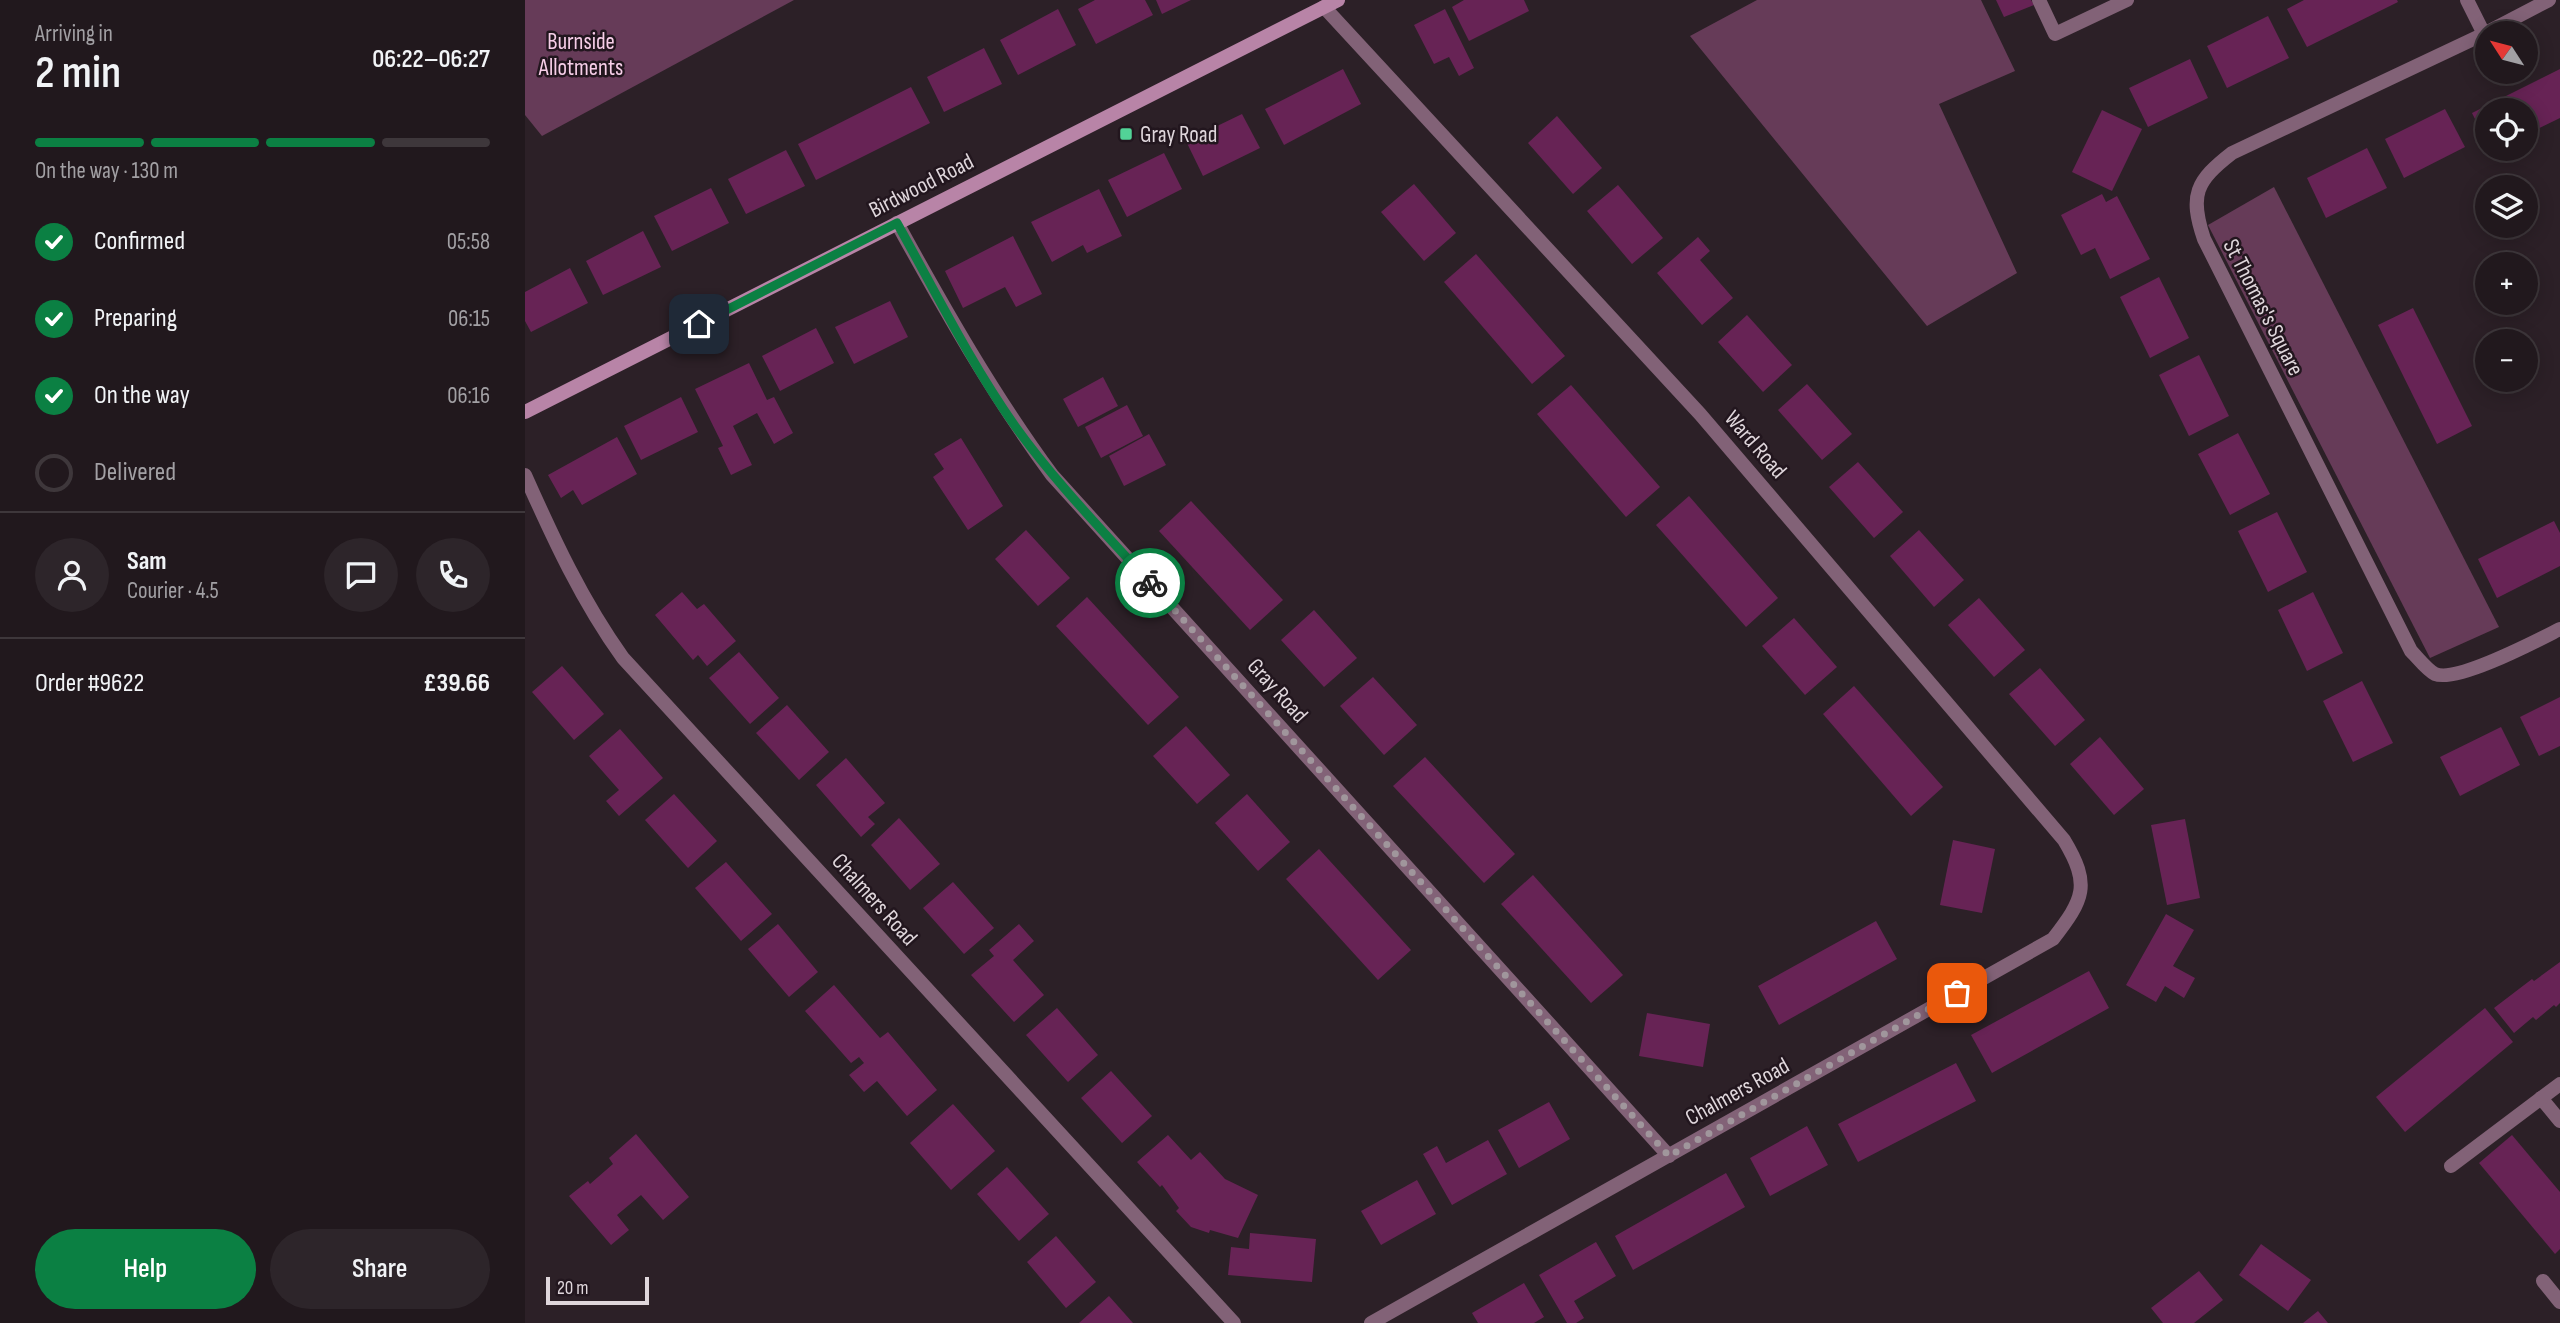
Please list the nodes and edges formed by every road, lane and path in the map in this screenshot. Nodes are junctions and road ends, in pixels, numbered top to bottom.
1 (1338, 0) edge
2 (2039, 0) edge
3 (2127, 0) edge
4 (2467, 0) edge
5 (2544, 1) edge
6 (1324, 7) junction
7 (2478, 21) edge
8 (2508, 21) edge
9 (2475, 38) edge
10 (897, 223) junction
11 (525, 412) edge
12 (525, 475) edge
13 (2560, 629) edge
14 (2053, 939) joint
15 (2560, 1084) edge
16 (2541, 1098) junction
17 (2560, 1121) edge
18 (1669, 1156) junction
19 (2451, 1166) dead end
20 (2543, 1282) dead end
21 (2560, 1302) edge
22 (1234, 1323) edge
23 (1371, 1323) edge

1 - 6 street, Birdwood Road
2 - 3 street
4 - 7 street
5 - 8 street, St Thomas's Square
6 - 10 street, Birdwood Road
6 - 14 street, Ward Road
9 - 13 street, St Thomas's Square
10 - 11 street, Birdwood Road
10 - 18 street, Gray Road
12 - 22 street, Chalmers Road
14 - 18 street, Chalmers Road
15 - 16 street
16 - 17 street
16 - 19 street
18 - 23 street, Chalmers Road
20 - 21 street

